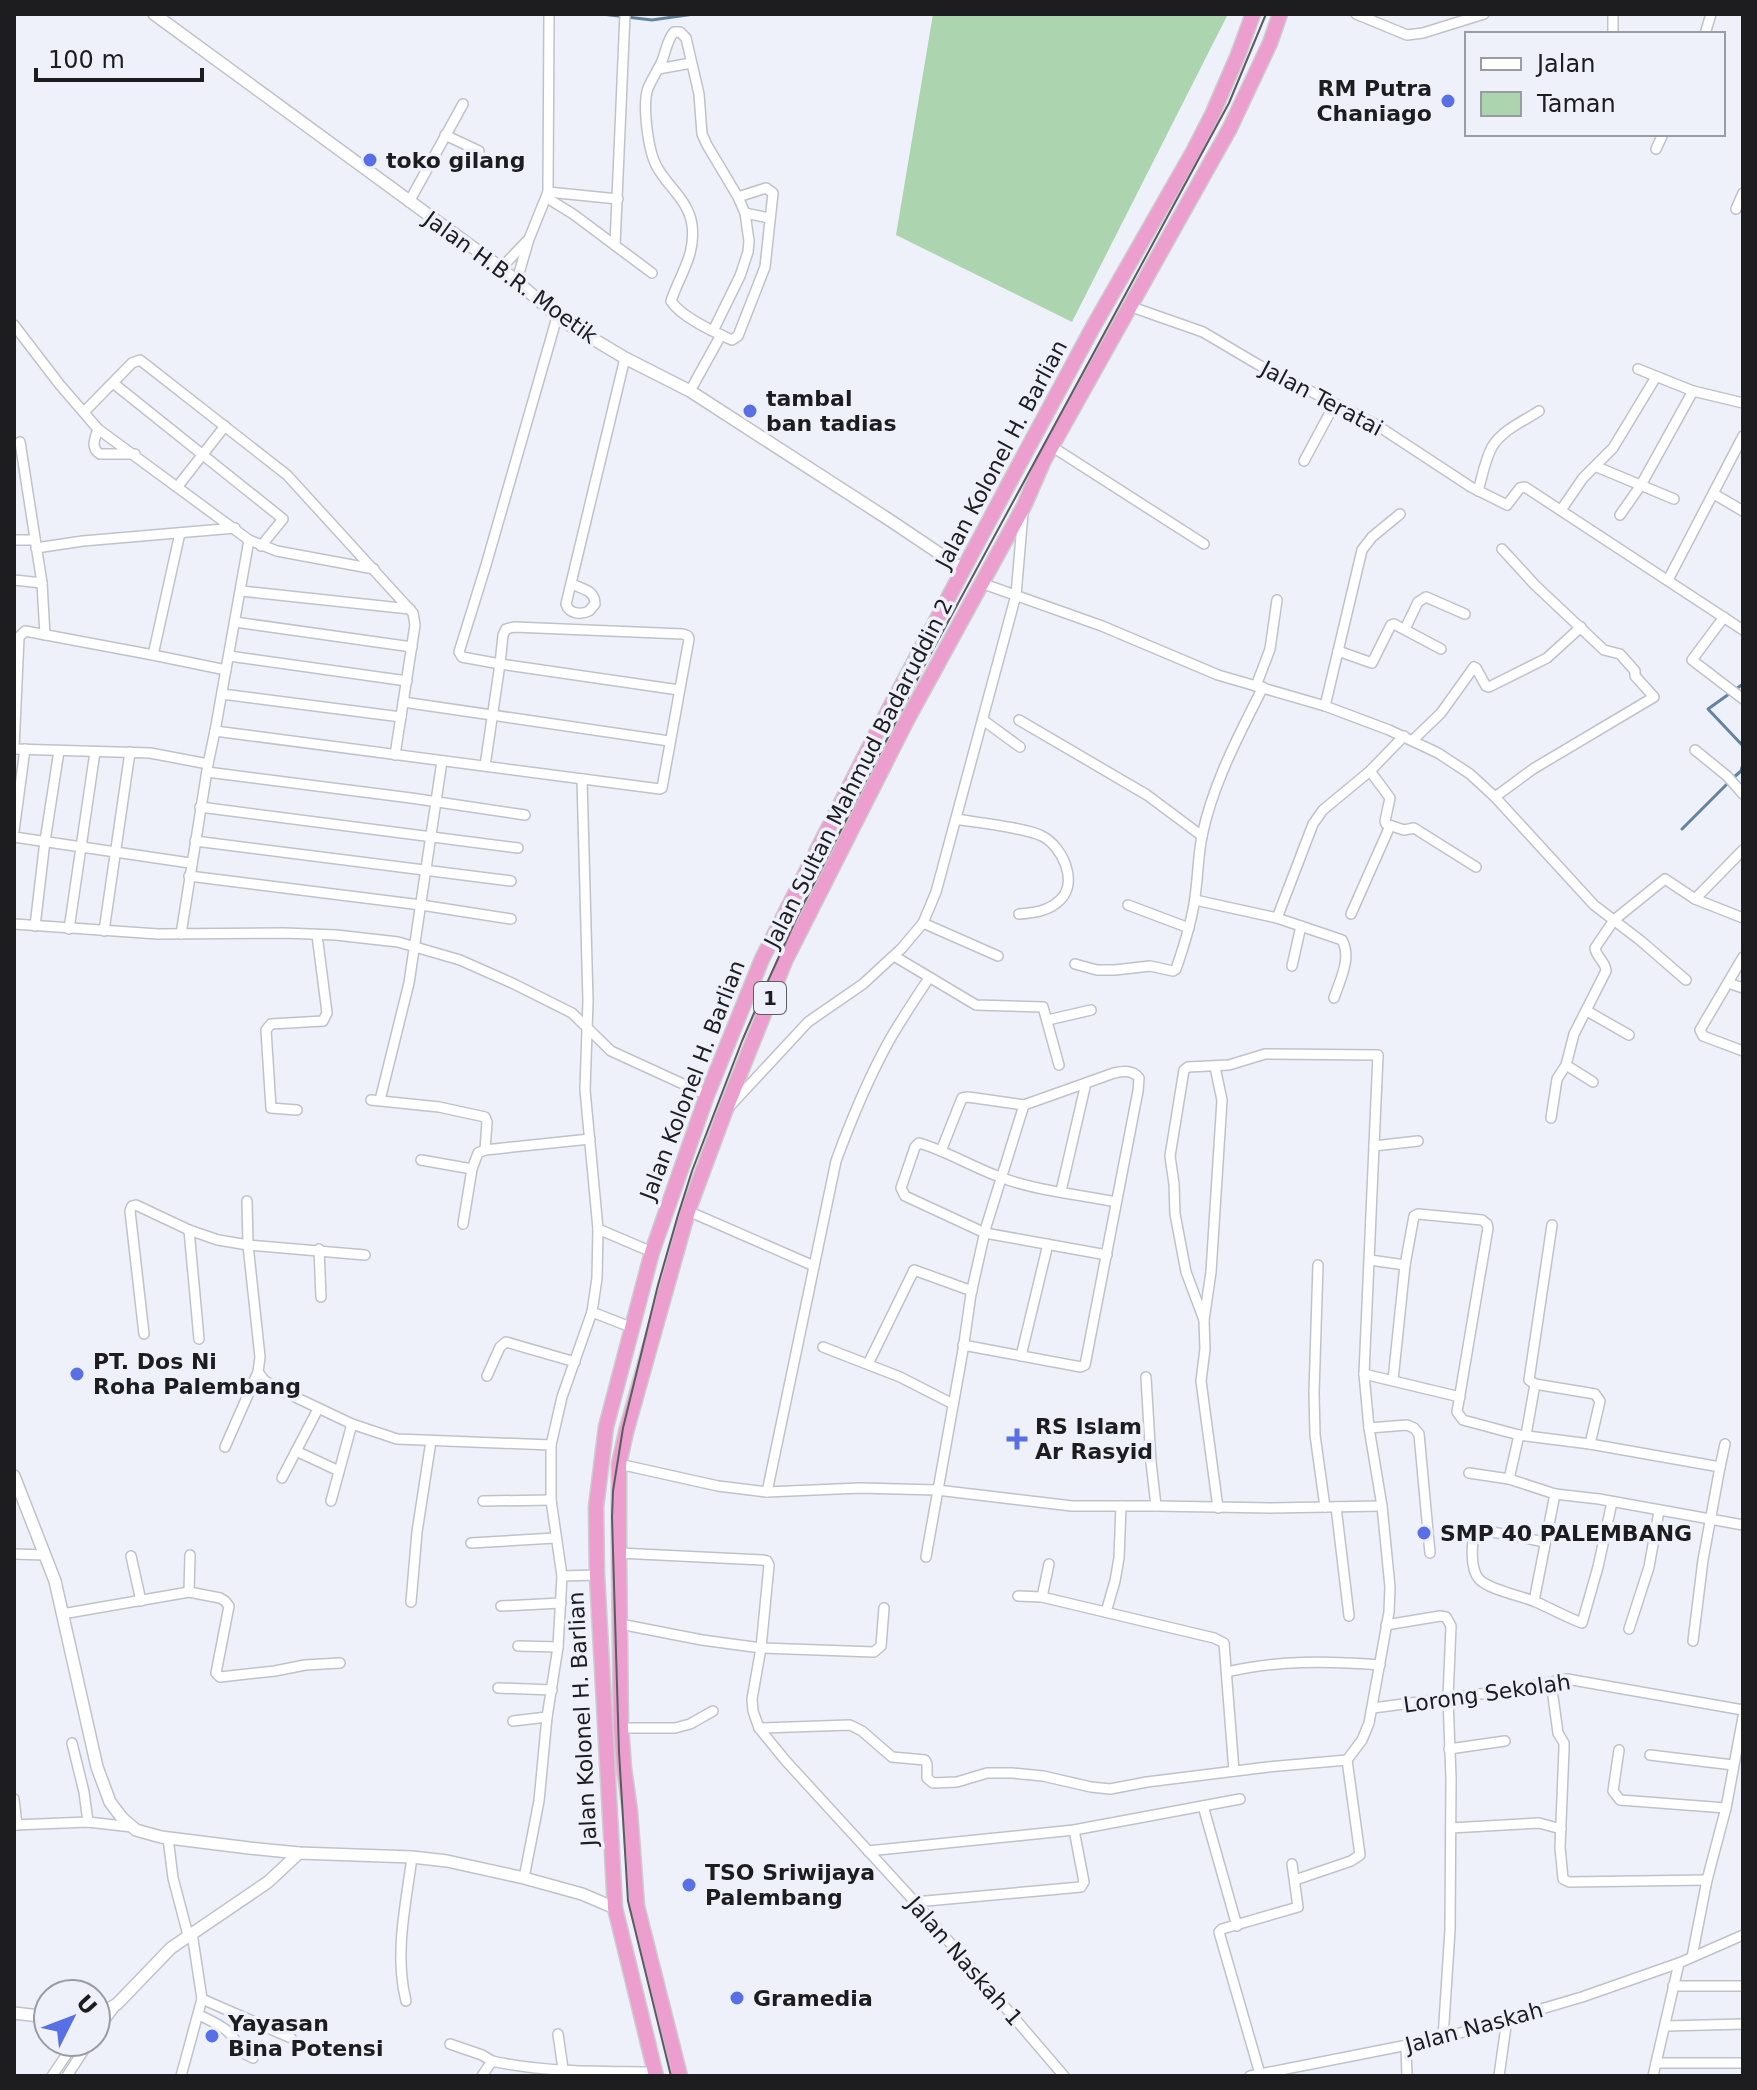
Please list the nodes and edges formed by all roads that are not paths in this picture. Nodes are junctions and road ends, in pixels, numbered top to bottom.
1 (154, 14) edge
2 (1280, 14) edge
3 (1356, 14) edge
4 (1484, 14) edge
5 (1252, 18) edge
6 (549, 19) edge
7 (626, 19) edge
8 (1274, 31) junction
9 (691, 63) junction
10 (658, 69) junction
11 (463, 104) dead end
12 (445, 135) junction
13 (1662, 136) edge
14 (1656, 149) dead end
15 (479, 151) dead end
16 (1743, 193) edge
17 (548, 195) junction
18 (575, 195) junction
19 (738, 197) junction
20 (618, 199) junction
21 (409, 202) junction
22 (1736, 209) dead end
23 (745, 213) junction
24 (573, 214) junction
25 (769, 218) junction
26 (529, 239) junction
27 (615, 245) junction
28 (501, 268) junction
29 (652, 273) dead end
30 (517, 280) junction
31 (1129, 306) junction
32 (557, 317) junction
33 (14, 325) edge
34 (717, 333) junction
35 (625, 358) junction
36 (1638, 369) dead end
37 (1656, 377) junction
38 (113, 383) junction
39 (690, 391) junction
40 (1693, 391) junction
41 (1743, 403) edge
42 (1334, 405) junction
43 (1539, 411) dead end
44 (84, 412) junction
45 (225, 426) junction
46 (98, 429) junction
47 (1743, 436) edge
48 (20, 442) dead end
49 (1051, 446) junction
50 (135, 454) junction
51 (203, 454) junction
52 (1304, 461) dead end
53 (1597, 467) junction
54 (1641, 485) junction
55 (178, 486) junction
56 (1478, 491) junction
57 (1714, 494) junction
58 (1674, 499) dead end
59 (1024, 506) junction
60 (1561, 510) junction
61 (1743, 511) edge
62 (1400, 514) dead end
63 (1620, 515) dead end
64 (235, 528) junction
65 (180, 533) junction
66 (14, 540) edge
67 (249, 540) junction
68 (36, 544) junction
69 (1204, 544) dead end
70 (261, 546) junction
71 (1502, 549) dead end
72 (374, 569) junction
73 (964, 570) junction
74 (14, 580) edge
75 (1668, 580) junction
76 (42, 583) junction
77 (981, 583) junction
78 (572, 584) dead end
79 (241, 591) junction
80 (1016, 595) junction
81 (1277, 600) dead end
82 (410, 609) junction
83 (1465, 614) dead end
84 (1724, 617) junction
85 (235, 622) junction
86 (1581, 627) junction
87 (1405, 629) junction
88 (1743, 630) edge
89 (45, 635) junction
90 (412, 647) junction
91 (1441, 649) dead end
92 (1338, 651) junction
93 (153, 655) junction
94 (229, 656) junction
95 (500, 664) junction
96 (226, 670) junction
97 (407, 681) junction
98 (1260, 687) junction
99 (679, 690) junction
100 (222, 694) junction
101 (1736, 695) edge
102 (403, 702) junction
103 (1325, 706) junction
104 (493, 714) junction
105 (401, 717) junction
106 (983, 720) junction
107 (1019, 720) dead end
108 (215, 731) junction
109 (1408, 738) junction
110 (669, 741) junction
111 (1020, 747) dead end
112 (18, 749) edge
113 (1695, 750) dead end
114 (59, 751) junction
115 (95, 752) junction
116 (130, 752) junction
117 (395, 755) junction
118 (442, 761) junction
119 (485, 766) junction
120 (207, 768) junction
121 (1370, 771) junction
122 (582, 779) junction
123 (1743, 794) edge
124 (1495, 797) junction
125 (436, 801) junction
126 (200, 807) junction
127 (525, 815) dead end
128 (956, 819) junction
129 (1390, 826) junction
130 (14, 834) edge
131 (1202, 836) junction
132 (431, 838) junction
133 (45, 841) junction
134 (195, 841) junction
135 (81, 847) junction
136 (518, 848) dead end
137 (1743, 850) edge
138 (115, 852) junction
139 (190, 863) junction
140 (1476, 867) dead end
141 (426, 871) junction
142 (189, 876) junction
143 (511, 881) dead end
144 (1695, 899) junction
145 (1195, 900) junction
146 (421, 905) junction
147 (789, 905) junction
148 (1128, 905) dead end
149 (1019, 914) dead end
150 (1351, 914) dead end
151 (808, 916) junction
152 (1277, 918) junction
153 (1743, 918) edge
154 (511, 919) dead end
155 (1614, 920) junction
156 (923, 923) junction
157 (14, 924) edge
158 (35, 926) junction
159 (1301, 926) junction
160 (1189, 928) junction
161 (69, 929) junction
162 (104, 931) junction
163 (181, 934) junction
164 (317, 935) junction
165 (415, 947) junction
166 (894, 956) junction
167 (998, 956) dead end
168 (1743, 957) edge
169 (1075, 964) dead end
170 (1292, 966) dead end
171 (929, 978) junction
172 (1686, 980) dead end
173 (1728, 983) junction
174 (1743, 988) edge
175 (1334, 998) dead end
176 (1091, 1010) dead end
177 (1587, 1011) junction
178 (1048, 1020) junction
179 (587, 1027) junction
180 (1629, 1035) dead end
181 (1743, 1051) edge
182 (1059, 1065) dead end
183 (1566, 1065) junction
184 (1215, 1067) junction
185 (1593, 1082) dead end
186 (1086, 1083) junction
187 (707, 1095) junction
188 (1024, 1105) junction
189 (297, 1110) dead end
190 (724, 1114) junction
191 (1551, 1118) dead end
192 (590, 1139) junction
193 (1418, 1141) dead end
194 (1374, 1146) junction
195 (485, 1150) junction
196 (941, 1151) junction
197 (421, 1160) dead end
198 (472, 1169) junction
199 (1001, 1178) junction
200 (1061, 1191) junction
201 (247, 1201) dead end
202 (1116, 1202) junction
203 (688, 1211) junction
204 (463, 1224) dead end
205 (1552, 1225) dead end
206 (598, 1229) junction
207 (189, 1230) junction
208 (985, 1233) junction
209 (1048, 1244) junction
210 (248, 1245) junction
211 (319, 1249) junction
212 (652, 1252) junction
213 (365, 1255) dead end
214 (1107, 1255) junction
215 (1370, 1260) junction
216 (1318, 1265) dead end
217 (1405, 1265) junction
218 (814, 1266) junction
219 (972, 1291) junction
220 (321, 1297) dead end
221 (592, 1312) junction
222 (1204, 1320) junction
223 (633, 1328) junction
224 (144, 1334) dead end
225 (199, 1339) dead end
226 (963, 1345) junction
227 (823, 1347) dead end
228 (1021, 1356) junction
229 (575, 1362) junction
230 (868, 1364) junction
231 (258, 1372) junction
232 (1364, 1374) junction
233 (487, 1376) dead end
234 (1146, 1377) dead end
235 (1393, 1380) junction
236 (1535, 1384) junction
237 (1460, 1397) junction
238 (953, 1404) junction
239 (318, 1409) junction
240 (352, 1424) junction
241 (1369, 1428) junction
242 (1522, 1435) junction
243 (431, 1441) junction
244 (1590, 1444) junction
245 (1725, 1444) dead end
246 (551, 1445) junction
247 (225, 1447) dead end
248 (296, 1451) junction
249 (619, 1464) junction
250 (1720, 1467) junction
251 (339, 1471) junction
252 (1469, 1473) dead end
253 (14, 1476) edge
254 (282, 1478) dead end
255 (1509, 1479) junction
256 (937, 1490) junction
257 (767, 1492) junction
258 (1555, 1494) junction
259 (551, 1500) junction
260 (331, 1501) dead end
261 (483, 1501) dead end
262 (1612, 1502) junction
263 (1121, 1506) junction
264 (1156, 1506) junction
265 (1382, 1506) junction
266 (1330, 1507) junction
267 (1218, 1508) junction
268 (1659, 1511) junction
269 (1711, 1519) junction
270 (1743, 1525) edge
271 (555, 1538) junction
272 (1545, 1542) junction
273 (471, 1543) dead end
274 (619, 1553) junction
275 (1430, 1553) dead end
276 (14, 1554) edge
277 (45, 1555) junction
278 (190, 1555) dead end
279 (131, 1556) dead end
280 (926, 1557) dead end
281 (1049, 1564) dead end
282 (597, 1575) junction
283 (562, 1576) junction
284 (189, 1592) junction
285 (1018, 1596) dead end
286 (1042, 1597) junction
287 (141, 1601) junction
288 (1534, 1601) junction
289 (411, 1602) dead end
290 (561, 1603) junction
291 (501, 1606) dead end
292 (884, 1608) dead end
293 (1106, 1612) junction
294 (62, 1614) junction
295 (1349, 1616) dead end
296 (620, 1624) junction
297 (1386, 1625) junction
298 (1629, 1629) dead end
299 (1693, 1641) dead end
300 (518, 1646) dead end
301 (558, 1647) junction
302 (761, 1648) junction
303 (340, 1663) dead end
304 (1380, 1665) junction
305 (1227, 1672) junction
306 (1551, 1682) junction
307 (498, 1688) dead end
308 (552, 1690) junction
309 (1448, 1698) junction
310 (1373, 1708) junction
311 (1743, 1710) edge
312 (713, 1711) dead end
313 (547, 1717) junction
314 (1743, 1717) edge
315 (513, 1721) dead end
316 (621, 1728) junction
317 (759, 1728) junction
318 (1505, 1741) dead end
319 (72, 1743) dead end
320 (1449, 1749) junction
321 (1619, 1750) dead end
322 (1650, 1755) dead end
323 (1347, 1760) junction
324 (1733, 1765) junction
325 (1234, 1771) junction
326 (14, 1799) edge
327 (1240, 1799) dead end
328 (1203, 1806) junction
329 (1726, 1808) junction
330 (88, 1822) junction
331 (16, 1825) edge
332 (132, 1827) junction
333 (1451, 1828) junction
334 (1561, 1829) junction
335 (1074, 1830) junction
336 (168, 1838) junction
337 (868, 1851) junction
338 (299, 1853) junction
339 (412, 1857) junction
340 (1292, 1864) dead end
341 (524, 1878) junction
342 (1295, 1880) junction
343 (1707, 1880) junction
344 (915, 1902) junction
345 (615, 1908) junction
346 (1237, 1926) junction
347 (190, 1934) junction
348 (1743, 1935) edge
349 (1692, 1957) junction
350 (1679, 1963) junction
351 (1673, 1986) junction
352 (1743, 1986) edge
353 (202, 1999) junction
354 (406, 2001) dead end
355 (117, 2004) junction
356 (112, 2007) edge
357 (112, 2011) edge
358 (199, 2015) junction
359 (1507, 2019) junction
360 (1743, 2024) edge
361 (1666, 2026) junction
362 (558, 2034) dead end
363 (291, 2038) dead end
364 (1443, 2038) junction
365 (450, 2044) dead end
366 (1406, 2046) junction
367 (64, 2058) edge
368 (79, 2058) edge
369 (253, 2058) dead end
370 (492, 2061) junction
371 (1656, 2063) junction
372 (1743, 2063) edge
373 (563, 2069) junction
374 (655, 2074) edge
375 (1255, 2075) edge
376 (52, 2076) edge
377 (67, 2076) edge
378 (181, 2076) edge
379 (482, 2076) edge
380 (680, 2076) edge
381 (1064, 2076) edge
382 (1407, 2076) edge
383 (1499, 2076) edge
384 (1653, 2076) edge

1 - 21 street, Jalan H.B.R. Moetik
2 - 8 highway, Jalan Sultan Mahmud Badaruddin 2 / 1
3 - 4 street
5 - 8 highway
5 - 73 highway, Jalan Kolonel H. Barlian / 1
6 - 17 street
7 - 20 street
8 - 31 highway, Jalan Sultan Mahmud Badaruddin 2 / 1
9 - 10 street
9 - 10 street
9 - 19 street
10 - 34 street
11 - 12 street
12 - 15 street
12 - 21 street
13 - 14 street
16 - 22 street
17 - 18 street
17 - 24 street
17 - 26 street
18 - 20 street
18 - 24 street
19 - 23 street
19 - 25 street
20 - 27 street
21 - 28 street, Jalan H.B.R. Moetik
23 - 25 street
23 - 34 street
24 - 27 street
25 - 34 street
26 - 28 street
26 - 30 street
27 - 29 street
28 - 30 street, Jalan H.B.R. Moetik
30 - 32 street, Jalan H.B.R. Moetik
31 - 42 street, Jalan Teratai
31 - 49 highway, Jalan Sultan Mahmud Badaruddin 2 / 1
32 - 35 street, Jalan H.B.R. Moetik
32 - 95 street
33 - 44 street
34 - 39 street
35 - 39 street, Jalan H.B.R. Moetik
35 - 78 street
36 - 37 street
37 - 40 street
37 - 53 street
38 - 44 street
38 - 45 street
38 - 51 street
39 - 73 street, Jalan H.B.R. Moetik
40 - 41 street
40 - 54 street
42 - 52 street
42 - 56 street, Jalan Teratai
43 - 56 street
44 - 46 street
45 - 51 street
45 - 72 street
46 - 50 street
46 - 50 street
47 - 57 street
48 - 68 street
49 - 59 highway, Jalan Sultan Mahmud Badaruddin 2 / 1
49 - 69 street
50 - 55 street
51 - 55 street
51 - 70 street
53 - 54 street
53 - 60 street
54 - 58 street
54 - 63 street
55 - 64 street
56 - 60 street, Jalan Teratai
57 - 61 street
57 - 75 street
59 - 77 highway, Jalan Sultan Mahmud Badaruddin 2 / 1
59 - 80 street
60 - 75 street
62 - 92 street
64 - 65 street
64 - 67 street
65 - 68 street
65 - 93 street
66 - 68 street
67 - 70 street
67 - 79 street
68 - 76 street
70 - 72 street
71 - 86 street
72 - 82 street
73 - 147 highway, Jalan Kolonel H. Barlian / 1
74 - 76 street
75 - 84 street
76 - 89 street
77 - 80 street
77 - 151 highway, Jalan Sultan Mahmud Badaruddin 2 / 1
79 - 82 street
79 - 85 street
80 - 98 street
80 - 106 street
81 - 98 street
82 - 90 street
83 - 87 street
84 - 88 street
84 - 101 street
85 - 90 street
85 - 94 street
86 - 109 street
86 - 124 street
87 - 91 street
87 - 92 street
89 - 93 street
89 - 112 street
90 - 97 street
92 - 103 street
93 - 96 street
94 - 96 street
94 - 97 street
95 - 99 street
95 - 99 street
95 - 104 street
96 - 100 street
97 - 102 street
98 - 103 street
98 - 131 street
99 - 110 street
100 - 105 street
100 - 108 street
102 - 104 street
102 - 105 street
103 - 109 street
104 - 110 street
104 - 119 street
105 - 117 street
106 - 111 street
106 - 128 street
107 - 131 street
108 - 117 street
108 - 120 street
109 - 121 street
109 - 124 street
110 - 122 street
112 - 114 street
112 - 130 street
113 - 123 street
114 - 115 street
114 - 133 street
115 - 116 street
115 - 135 street
116 - 120 street
116 - 138 street
117 - 118 street
118 - 119 street
118 - 125 street
119 - 122 street
120 - 125 street
120 - 126 street
121 - 129 street
121 - 152 street
122 - 179 street
124 - 155 street
125 - 127 street
125 - 132 street
126 - 132 street
126 - 134 street
128 - 149 street
128 - 156 street
129 - 140 street
129 - 150 street
130 - 133 street
131 - 145 street
132 - 136 street
132 - 141 street
133 - 135 street
133 - 158 street
134 - 139 street
134 - 141 street
135 - 138 street
135 - 161 street
137 - 144 street
138 - 139 street
138 - 162 street
139 - 142 street
141 - 143 street
141 - 146 street
142 - 146 street
142 - 163 street
144 - 153 street
144 - 155 street
145 - 152 street
145 - 160 street
146 - 154 street
146 - 165 street
147 - 151 highway
147 - 187 highway, Jalan Kolonel H. Barlian / 1
148 - 160 street
151 - 190 highway, Jalan Sultan Mahmud Badaruddin 2 / 1
152 - 159 street
155 - 172 street
155 - 177 street
156 - 166 street
156 - 167 street
157 - 158 street
158 - 161 street
159 - 170 street
159 - 175 street
160 - 169 street
161 - 162 street
162 - 163 street
163 - 164 street
164 - 165 street
164 - 189 street
165 - 179 street
165 - 195 street
166 - 171 street
166 - 190 street
168 - 173 street
171 - 178 street
171 - 218 street
173 - 174 street
173 - 181 street
176 - 178 street
177 - 180 street
177 - 183 street
178 - 182 street
179 - 187 street
179 - 192 street
183 - 185 street
183 - 191 street
184 - 194 street
184 - 222 street
184 - 222 street
186 - 188 street
186 - 200 street
186 - 202 street
187 - 212 highway, Jalan Kolonel H. Barlian / 1
188 - 196 street
188 - 199 street
190 - 203 highway, Jalan Sultan Mahmud Badaruddin 2 / 1
192 - 195 street
192 - 206 street
193 - 194 street
194 - 215 street
195 - 198 street
196 - 199 street
196 - 208 street
197 - 198 street
198 - 204 street
199 - 200 street
199 - 208 street
200 - 202 street
201 - 210 street
202 - 214 street
203 - 218 street
203 - 249 highway, Jalan Sultan Mahmud Badaruddin 2 / 1
205 - 236 street
206 - 212 street
206 - 221 street
207 - 210 street
207 - 224 street
207 - 225 street
208 - 209 street
208 - 219 street
209 - 214 street
209 - 228 street
210 - 211 street
210 - 231 street
211 - 213 street
211 - 220 street
212 - 223 highway, Jalan Kolonel H. Barlian / 1
214 - 228 street
215 - 217 street
215 - 232 street
216 - 266 street
217 - 235 street
217 - 237 street
218 - 257 street
219 - 226 street
219 - 230 street
221 - 223 street
221 - 229 street
222 - 267 street
223 - 282 highway, Jalan Kolonel H. Barlian / 1
226 - 228 street
226 - 238 street
227 - 230 street
229 - 233 street
229 - 246 street
230 - 238 street
231 - 239 street
231 - 247 street
232 - 235 street
232 - 241 street
234 - 264 street
235 - 237 street
236 - 242 street
236 - 244 street
237 - 242 street
238 - 256 street
239 - 240 street
239 - 248 street
240 - 243 street
240 - 251 street
241 - 265 street
241 - 275 street
242 - 244 street
242 - 255 street
243 - 246 street
243 - 289 street
244 - 250 street
245 - 250 street
246 - 259 street
248 - 251 street
248 - 254 street
249 - 257 street
249 - 274 highway, Jalan Sultan Mahmud Badaruddin 2 / 1
250 - 269 street
251 - 260 street
252 - 255 street
253 - 277 street
255 - 258 street
256 - 257 street
256 - 263 street
256 - 280 street
258 - 262 street
258 - 272 street
259 - 261 street
259 - 271 street
262 - 268 street
262 - 288 street
263 - 264 street
263 - 293 street
264 - 267 street
265 - 266 street
265 - 297 street
266 - 267 street
266 - 295 street
268 - 269 street
268 - 298 street
269 - 270 street
269 - 299 street
271 - 273 street
271 - 283 street
272 - 288 street
272 - 288 street
274 - 296 highway, Jalan Sultan Mahmud Badaruddin 2 / 1
274 - 302 street
276 - 277 street
277 - 294 street
278 - 284 street
279 - 287 street
281 - 286 street
282 - 283 street
282 - 345 highway, Jalan Kolonel H. Barlian / 1
283 - 290 street
284 - 287 street
284 - 303 street
285 - 286 street
286 - 293 street
287 - 294 street
290 - 291 street
290 - 301 street
292 - 302 street
293 - 305 street
294 - 332 street
296 - 302 street
296 - 316 highway, Jalan Sultan Mahmud Badaruddin 2 / 1
297 - 304 street
297 - 309 street
300 - 301 street
301 - 308 street
302 - 317 street
304 - 305 street
304 - 310 street
305 - 325 street
306 - 309 street, Lorong Sekolah
306 - 311 street, Lorong Sekolah
306 - 334 street
307 - 308 street
308 - 313 street
309 - 310 street, Lorong Sekolah
309 - 320 street
310 - 323 street
312 - 316 street
313 - 315 street
313 - 341 street
314 - 324 street
316 - 380 highway, Jalan Sultan Mahmud Badaruddin 2 / 1
317 - 325 street
317 - 337 street, Jalan Naskah 1
318 - 320 street
319 - 330 street
320 - 333 street
321 - 329 street
322 - 324 street
323 - 325 street
323 - 342 street
324 - 329 street
326 - 331 street
327 - 328 street
328 - 335 street
328 - 346 street
329 - 343 street
330 - 331 street
330 - 332 street
332 - 336 street
333 - 334 street
333 - 364 street
334 - 343 street
335 - 337 street
335 - 344 street
336 - 338 street
336 - 347 street
337 - 344 street, Jalan Naskah 1
338 - 339 street
338 - 347 street
339 - 341 street
339 - 354 street
340 - 342 street
341 - 345 street
342 - 346 street
343 - 349 street
344 - 381 street, Jalan Naskah 1
345 - 374 highway, Jalan Kolonel H. Barlian / 1
346 - 375 street
347 - 353 street
347 - 355 street
348 - 349 street, Jalan Naskah
349 - 350 street, Jalan Naskah
350 - 351 street
350 - 359 street, Jalan Naskah
351 - 352 street
351 - 361 street
353 - 358 street
353 - 363 street
355 - 356 street
355 - 357 street
358 - 369 street
358 - 378 street
359 - 364 street, Jalan Naskah
359 - 383 street
360 - 361 street
361 - 371 street
362 - 373 street
364 - 366 street, Jalan Naskah
365 - 370 street
366 - 375 street, Jalan Naskah
366 - 382 street
367 - 376 street
368 - 377 street
370 - 373 street
370 - 379 street
371 - 372 street
371 - 384 street
373 - 374 street

